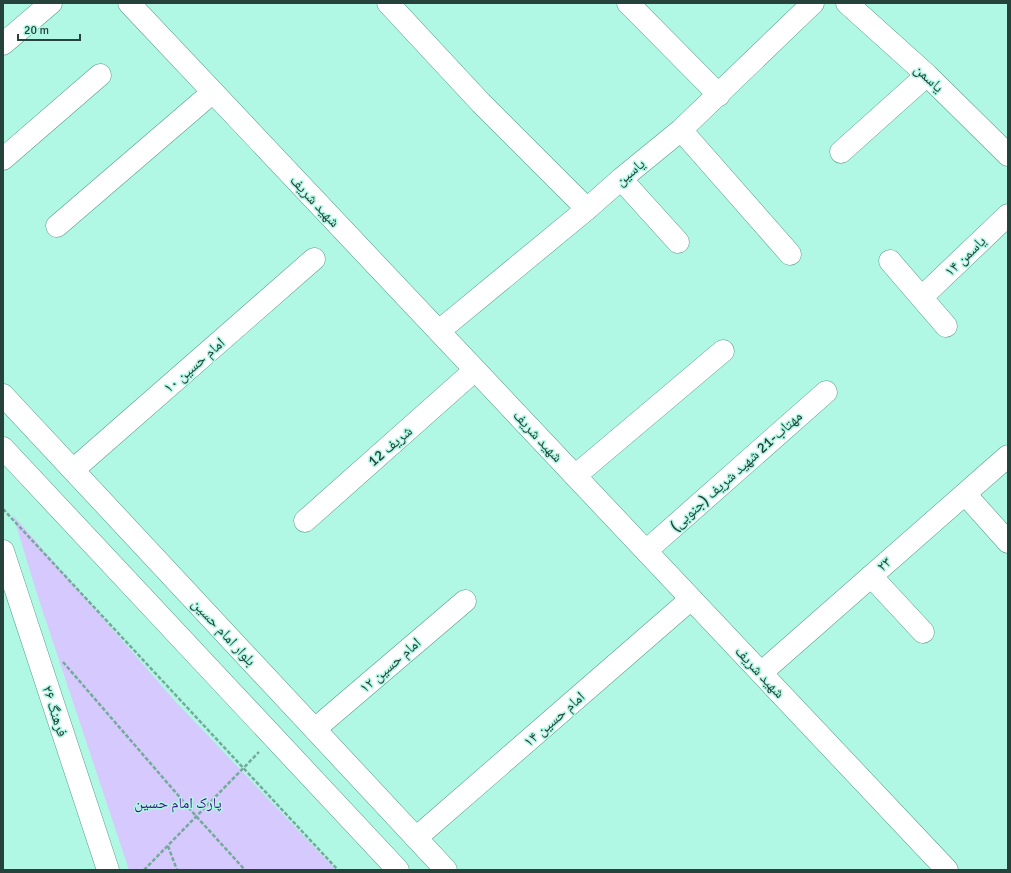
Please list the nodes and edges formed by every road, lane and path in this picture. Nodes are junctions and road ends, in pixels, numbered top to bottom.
1 (51, 3) edge
2 (129, 3) edge
3 (388, 3) edge
4 (628, 3) edge
5 (813, 3) edge
6 (847, 3) edge
7 (3, 44) edge
8 (100, 75) dead end
9 (927, 75) junction
10 (213, 92) junction
11 (718, 95) junction
12 (681, 130) junction
13 (841, 152) dead end
14 (1008, 155) edge
15 (3, 159) edge
16 (621, 178) junction
17 (587, 209) junction
18 (1008, 215) edge
19 (57, 226) dead end
20 (678, 242) dead end
21 (790, 254) dead end
22 (314, 259) dead end
23 (890, 261) dead end
24 (922, 297) junction
25 (946, 326) dead end
26 (439, 331) junction
27 (723, 350) dead end
28 (475, 370) junction
29 (826, 392) dead end
30 (3, 395) edge
31 (3, 448) edge
32 (1008, 456) edge
33 (73, 470) junction
34 (575, 476) junction
35 (965, 494) junction
36 (3, 509) edge
37 (305, 521) dead end
38 (1008, 542) edge
39 (3, 551) edge
40 (646, 551) junction
41 (871, 576) junction
42 (691, 599) junction
43 (465, 600) dead end
44 (923, 632) dead end
45 (61, 660) dead end
46 (761, 673) junction
47 (315, 729) junction
48 (273, 737) junction
49 (244, 768) junction
50 (196, 816) junction
51 (416, 838) junction
52 (168, 846) junction
53 (108, 870) edge
54 (144, 870) edge
55 (176, 870) edge
56 (245, 870) edge
57 (338, 870) edge
58 (398, 870) edge
59 (446, 870) edge
60 (947, 870) edge

1 - 7 street
2 - 10 street, شهید شریف
3 - 17 street
4 - 11 street
5 - 11 street, یاسین
6 - 9 street, یاسمن
8 - 15 street
9 - 13 street
9 - 14 street, یاسمن
10 - 19 street
10 - 26 street, شهید شریف
11 - 12 street, یاسین
12 - 16 street, یاسین
12 - 21 street
16 - 17 street, یاسین
16 - 20 street
17 - 26 street, یاسین
18 - 24 street, یاسمن ۱۴
22 - 33 street, امام حسین ۱۰
23 - 24 street
24 - 25 street
26 - 28 street, شهید شریف
27 - 34 street
28 - 34 street, شهید شریف
28 - 37 street, شریف 12
29 - 40 street, مهتاب-21 شهید شریف (جنوبی)
30 - 33 street, بلوار امام حسین
31 - 48 street
32 - 35 street, ۲۳
33 - 47 street, بلوار امام حسین
34 - 40 street, شهید شریف
35 - 38 street
35 - 41 street, ۲۳
36 - 49 path
39 - 53 street, فرهنگ ۲۶
40 - 42 street, شهید شریف
41 - 44 street
41 - 46 street, ۲۳
42 - 46 street, شهید شریف
42 - 51 street, امام حسین ۱۴
43 - 47 street, امام حسین ۱۲
45 - 50 path
46 - 60 street, شهید شریف
47 - 51 street, بلوار امام حسین
48 - 49 path
48 - 58 street
49 - 50 path
49 - 57 path
50 - 52 path
50 - 56 path
51 - 59 street, بلوار امام حسین
52 - 54 path
52 - 55 path

